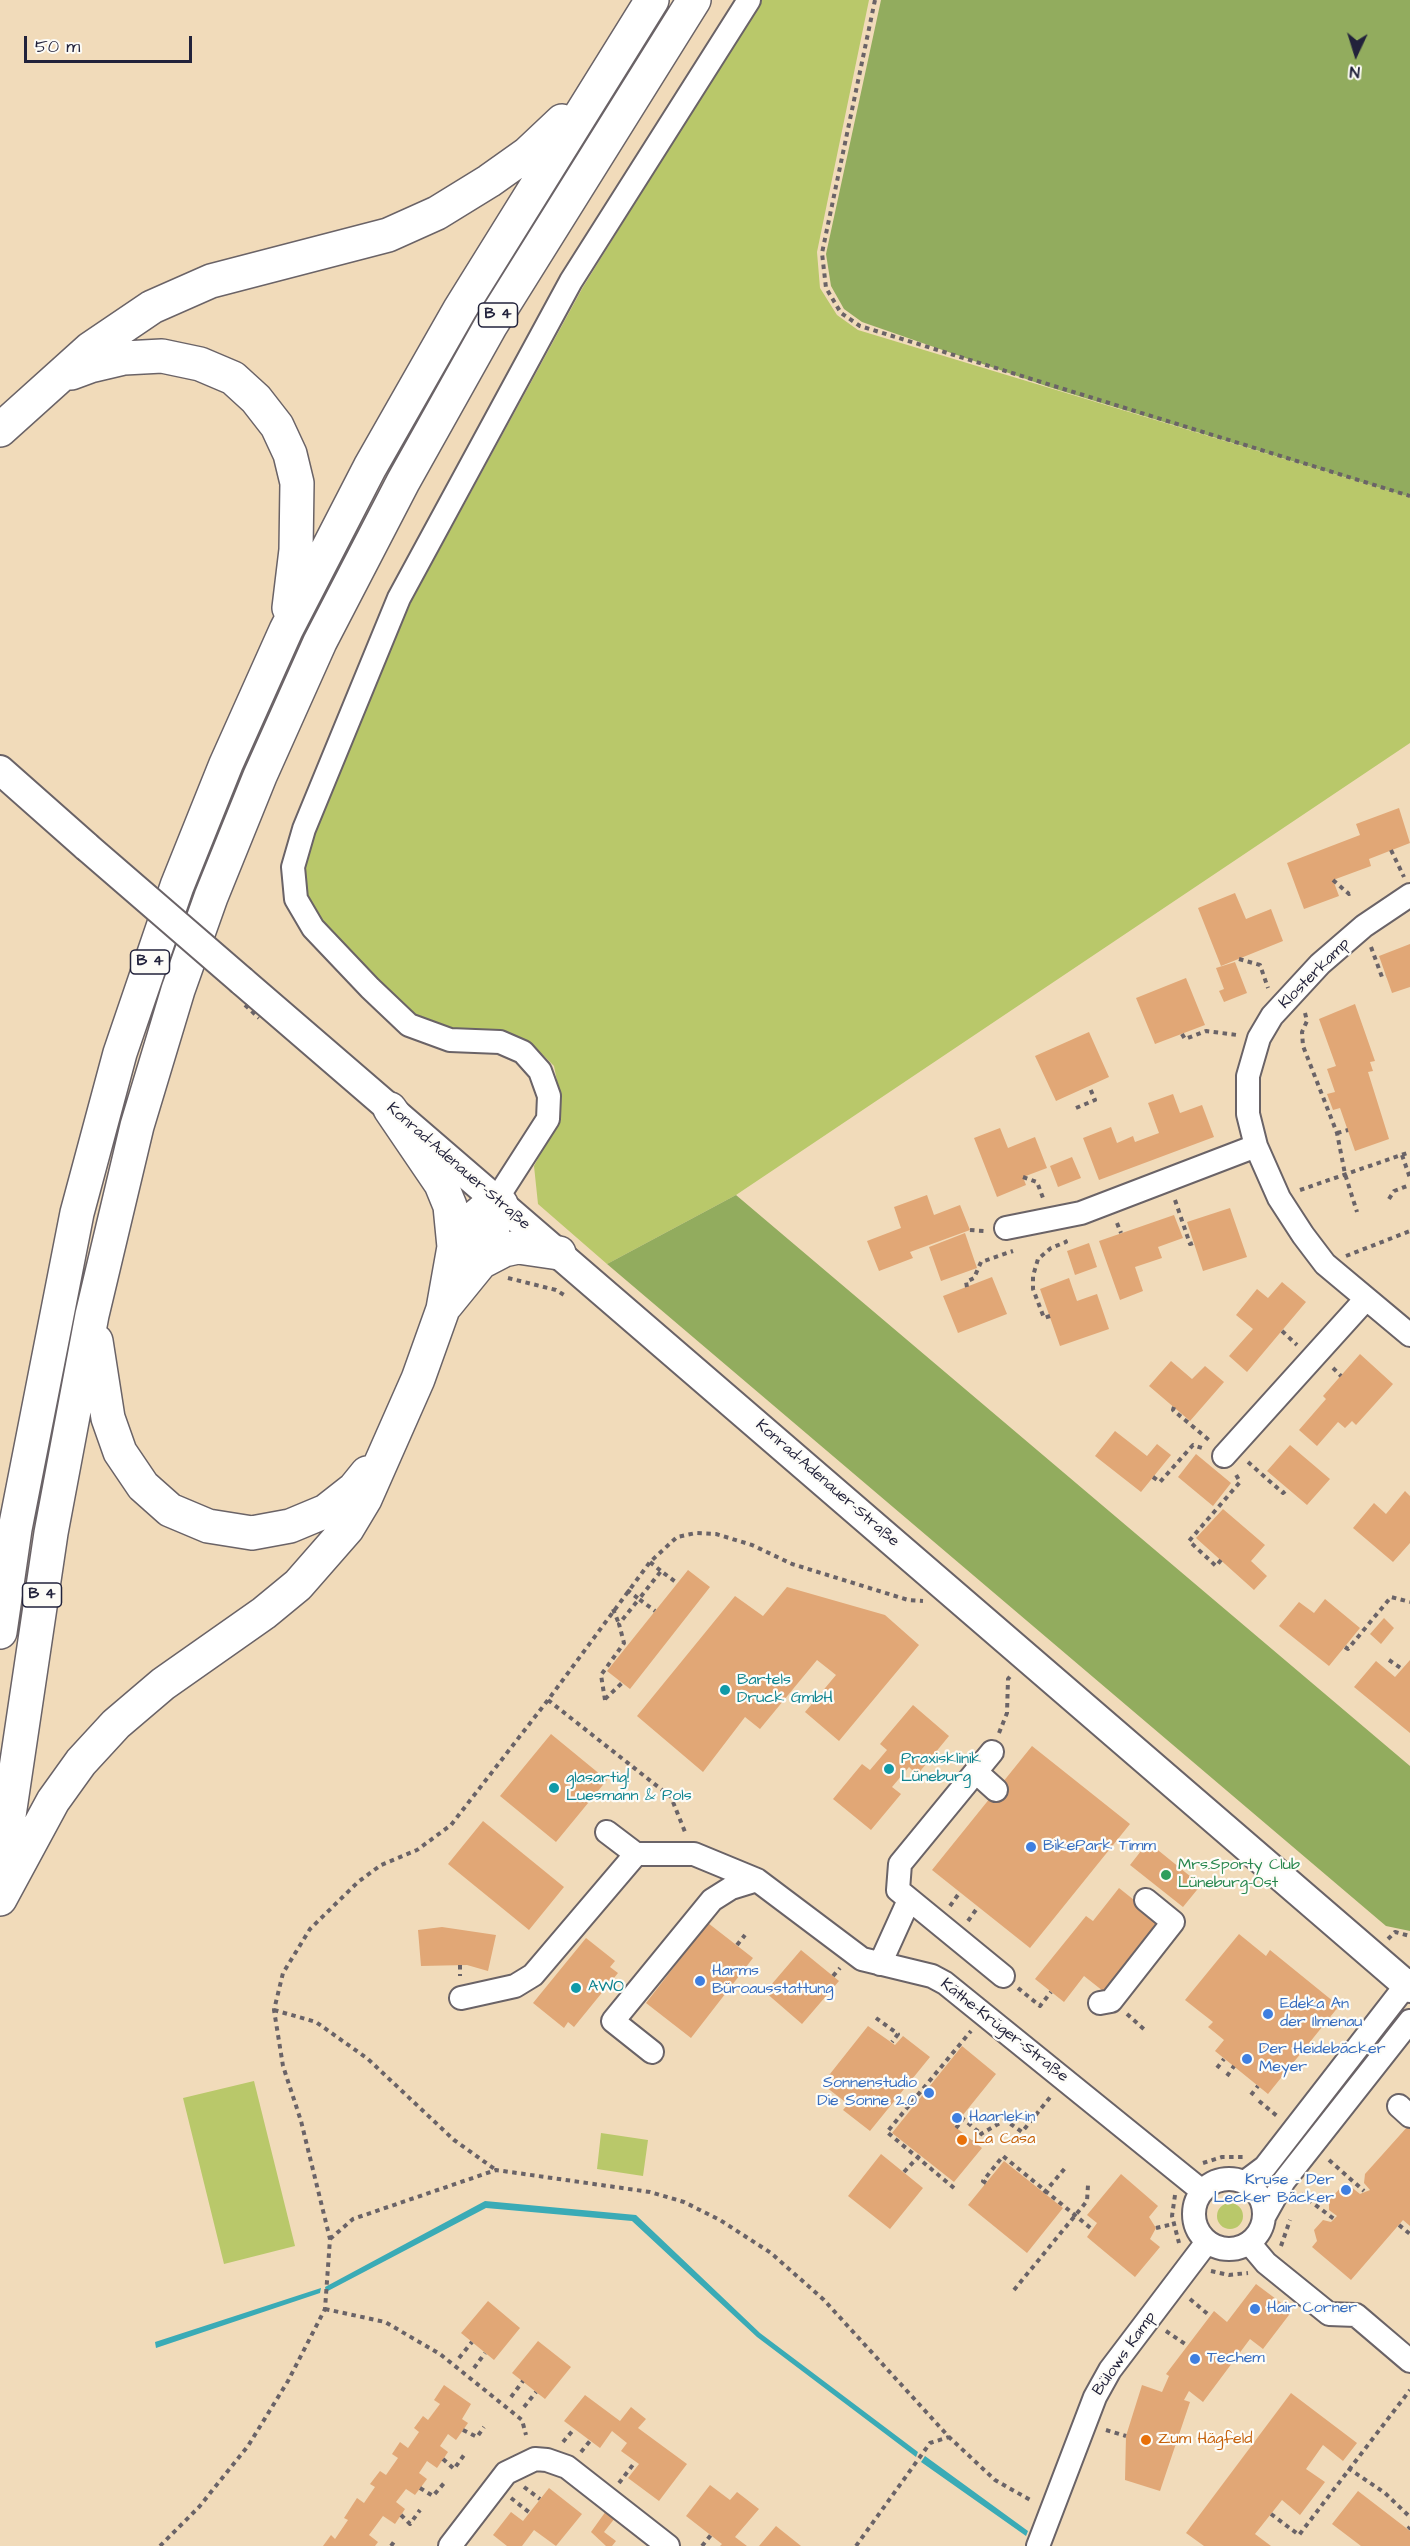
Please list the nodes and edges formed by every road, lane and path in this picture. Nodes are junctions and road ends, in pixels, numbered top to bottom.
1 (652, 0) edge
2 (694, 0) edge
3 (749, 0) edge
4 (875, 0) edge
5 (592, 94) junction
6 (55, 380) junction
7 (0, 429) edge
8 (1410, 496) edge
9 (286, 630) junction
10 (0, 770) edge
11 (1391, 850) dead end
12 (1333, 880) dead end
13 (1408, 887) edge
14 (1353, 892) dead end
15 (1364, 926) junction
16 (1239, 959) dead end
17 (1386, 976) dead end
18 (1279, 992) junction
19 (259, 1018) dead end
20 (268, 1026) dead end
21 (1182, 1034) dead end
22 (1259, 1038) junction
23 (1089, 1086) dead end
24 (1076, 1108) dead end
25 (390, 1109) junction
26 (1348, 1130) dead end
27 (1337, 1133) junction
28 (1256, 1146) junction
29 (1410, 1152) edge
30 (1402, 1155) junction
31 (1345, 1174) junction
32 (1023, 1177) dead end
33 (1410, 1178) edge
34 (1168, 1180) junction
35 (1410, 1185) edge
36 (1279, 1198) junction
37 (1389, 1199) dead end
38 (498, 1202) junction
39 (1357, 1212) dead end
40 (1006, 1228) joint
41 (1052, 1228) junction
42 (1410, 1231) edge
43 (1193, 1243) dead end
44 (559, 1253) junction
45 (468, 1254) junction
46 (1325, 1264) junction
47 (967, 1287) dead end
48 (1365, 1300) junction
49 (92, 1315) junction
50 (1050, 1316) dead end
51 (1410, 1335) edge
52 (1174, 1407) dead end
53 (388, 1446) junction
54 (1227, 1453) junction
55 (1153, 1477) dead end
56 (1288, 1489) dead end
57 (1221, 1560) dead end
58 (650, 1562) junction
59 (661, 1571) junction
60 (677, 1583) dead end
61 (627, 1590) junction
62 (639, 1599) junction
63 (930, 1602) dead end
64 (1410, 1602) edge
65 (613, 1609) junction
66 (655, 1611) dead end
67 (619, 1624) junction
68 (0, 1632) edge
69 (1345, 1647) dead end
70 (1389, 1660) dead end
71 (1402, 1669) dead end
72 (1014, 1671) dead end
73 (622, 1683) dead end
74 (548, 1700) junction
75 (992, 1752) joint
76 (976, 1772) junction
77 (996, 1790) dead end
78 (607, 1832) dead end
79 (636, 1854) junction
80 (694, 1854) junction
81 (0, 1876) edge
82 (757, 1880) junction
83 (0, 1899) edge
84 (1146, 1899) dead end
85 (909, 1900) junction
86 (745, 1935) dead end
87 (737, 1945) dead end
88 (880, 1964) junction
89 (1003, 1976) dead end
90 (1409, 1984) edge
91 (1051, 1992) dead end
92 (461, 1998) dead end
93 (1100, 2003) dead end
94 (1040, 2006) dead end
95 (274, 2010) junction
96 (985, 2014) junction
97 (876, 2018) dead end
98 (1410, 2021) edge
99 (892, 2042) dead end
100 (652, 2052) dead end
101 (1224, 2059) dead end
102 (1234, 2066) dead end
103 (1217, 2068) dead end
104 (1227, 2076) dead end
105 (1065, 2080) junction
106 (1258, 2086) dead end
107 (1251, 2095) dead end
108 (956, 2128) dead end
109 (981, 2134) junction
110 (974, 2142) dead end
111 (919, 2156) junction
112 (1066, 2167) dead end
113 (496, 2170) junction
114 (904, 2172) dead end
115 (1245, 2182) junction
116 (986, 2183) dead end
117 (1088, 2185) dead end
118 (954, 2188) dead end
119 (1045, 2192) junction
120 (1202, 2192) junction
121 (1301, 2194) dead end
122 (1076, 2215) junction
123 (1265, 2215) junction
124 (1334, 2219) dead end
125 (1173, 2224) dead end
126 (1399, 2225) dead end
127 (1156, 2228) dead end
128 (1093, 2230) dead end
129 (1410, 2234) edge
130 (330, 2240) junction
131 (1207, 2242) junction
132 (1250, 2244) junction
133 (1014, 2290) dead end
134 (325, 2309) junction
135 (472, 2342) dead end
136 (485, 2353) dead end
137 (459, 2358) dead end
138 (1410, 2361) edge
139 (474, 2368) dead end
140 (523, 2381) dead end
141 (1410, 2390) edge
142 (536, 2392) dead end
143 (511, 2397) dead end
144 (524, 2407) dead end
145 (484, 2427) dead end
146 (463, 2430) dead end
147 (526, 2435) dead end
148 (949, 2437) junction
149 (464, 2455) dead end
150 (443, 2459) dead end
151 (1348, 2468) junction
152 (445, 2482) dead end
153 (420, 2488) dead end
154 (420, 2510) dead end
155 (1050, 2511) junction
156 (1271, 2514) dead end
157 (401, 2515) dead end
158 (1410, 2517) edge
159 (711, 2535) dead end
160 (396, 2539) dead end
161 (160, 2546) edge
162 (391, 2546) edge
163 (450, 2546) edge
164 (668, 2546) edge
165 (702, 2546) edge
166 (855, 2546) edge
167 (1038, 2546) edge

1 - 5 highway, B 4
2 - 49 highway, B 4
3 - 38 street
4 - 8 path
5 - 6 highway
5 - 9 highway, B 4
6 - 7 highway
6 - 9 highway
9 - 68 highway, B 4
10 - 25 main road, Konrad-Adenauer-Straße, bridge
11 - 13 path
12 - 14 path
13 - 15 street, Klosterkamp
15 - 17 path
15 - 18 street, Klosterkamp
16 - 18 path
18 - 22 street, Klosterkamp
18 - 27 path
19 - 20 path
21 - 22 path
22 - 28 street, Klosterkamp
23 - 24 path
25 - 38 main road, Konrad-Adenauer-Straße
25 - 45 highway
26 - 27 path
27 - 31 path
28 - 34 street
28 - 36 street, Klosterkamp
29 - 30 path
30 - 31 path
30 - 33 path
31 - 36 path
31 - 39 path
32 - 41 path
34 - 41 street
34 - 43 path
35 - 37 path
36 - 46 street, Klosterkamp
38 - 44 main road, Konrad-Adenauer-Straße
38 - 45 highway
40 - 41 street
40 - 47 path
41 - 50 path
42 - 46 path
44 - 45 highway
44 - 90 main road, Konrad-Adenauer-Straße
45 - 53 highway
46 - 48 street, Klosterkamp
48 - 51 street, Klosterkamp
48 - 54 street
49 - 53 highway
49 - 81 highway, B 4
52 - 54 path
53 - 83 highway
54 - 55 path
54 - 56 path
54 - 57 path
58 - 59 path
58 - 61 path
58 - 63 path
59 - 60 path
59 - 62 path
61 - 62 path
61 - 65 path
62 - 66 path
62 - 67 path
64 - 69 path
65 - 67 path
65 - 74 path
67 - 73 path
70 - 71 path
72 - 75 path
74 - 80 path
74 - 95 path
75 - 76 street
76 - 77 street
76 - 85 street
78 - 79 street
79 - 80 street
79 - 92 street
80 - 82 street, Käthe-Krüger-Straße
82 - 88 street, Käthe-Krüger-Straße
82 - 100 street
84 - 93 street
85 - 88 street
85 - 89 street
86 - 87 path
88 - 96 street, Käthe-Krüger-Straße
90 - 115 street
91 - 94 path
95 - 113 path
95 - 130 path
96 - 105 street, Käthe-Krüger-Straße
96 - 111 path
97 - 99 path
98 - 123 street
101 - 103 path
102 - 104 path
105 - 109 path
105 - 120 street, Käthe-Krüger-Straße
106 - 107 path
108 - 109 path
109 - 110 path
111 - 114 path
111 - 118 path
112 - 119 path
113 - 130 path
113 - 148 path
115 - 120 street
115 - 123 street
116 - 119 path
117 - 122 path
119 - 122 path
120 - 131 street
121 - 124 path
122 - 128 path
122 - 133 path
123 - 132 street
125 - 127 path
126 - 129 path
130 - 134 path
131 - 132 street
131 - 155 street, Bülows Kamp
132 - 138 street
134 - 147 path
134 - 161 path
135 - 137 path
136 - 139 path
140 - 143 path
141 - 151 path
142 - 144 path
145 - 146 path
148 - 155 path
148 - 166 path
149 - 150 path
151 - 156 path
151 - 158 path
152 - 153 path
154 - 157 path
155 - 167 street, Bülows Kamp
159 - 165 path
160 - 162 path
163 - 164 street

